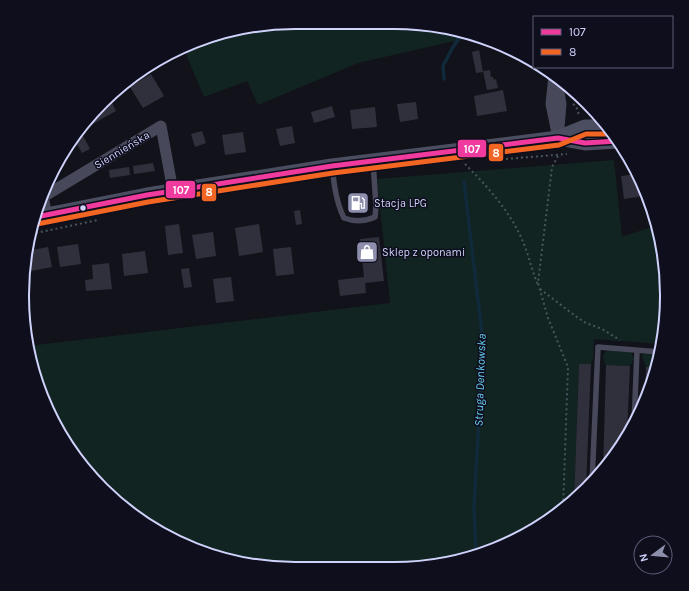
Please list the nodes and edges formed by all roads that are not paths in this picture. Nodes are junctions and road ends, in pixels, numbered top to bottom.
1 (554, 83) edge
2 (600, 127) edge
3 (558, 138) junction
4 (611, 141) edge
5 (373, 160) junction
6 (332, 166) junction
7 (174, 191) junction
8 (49, 193) edge
9 (42, 216) edge
10 (637, 351) junction
11 (654, 352) edge
12 (635, 409) edge
13 (592, 473) edge

1 - 3 street
2 - 3 main road, Siennieńska
3 - 4 main road, Siennieńska
3 - 5 main road, Siennieńska
5 - 6 main road, Siennieńska
5 - 6 lane
6 - 7 main road, Siennieńska
7 - 8 street, Siennieńska
7 - 9 main road, Siennieńska
10 - 11 lane
10 - 12 lane
10 - 13 lane

